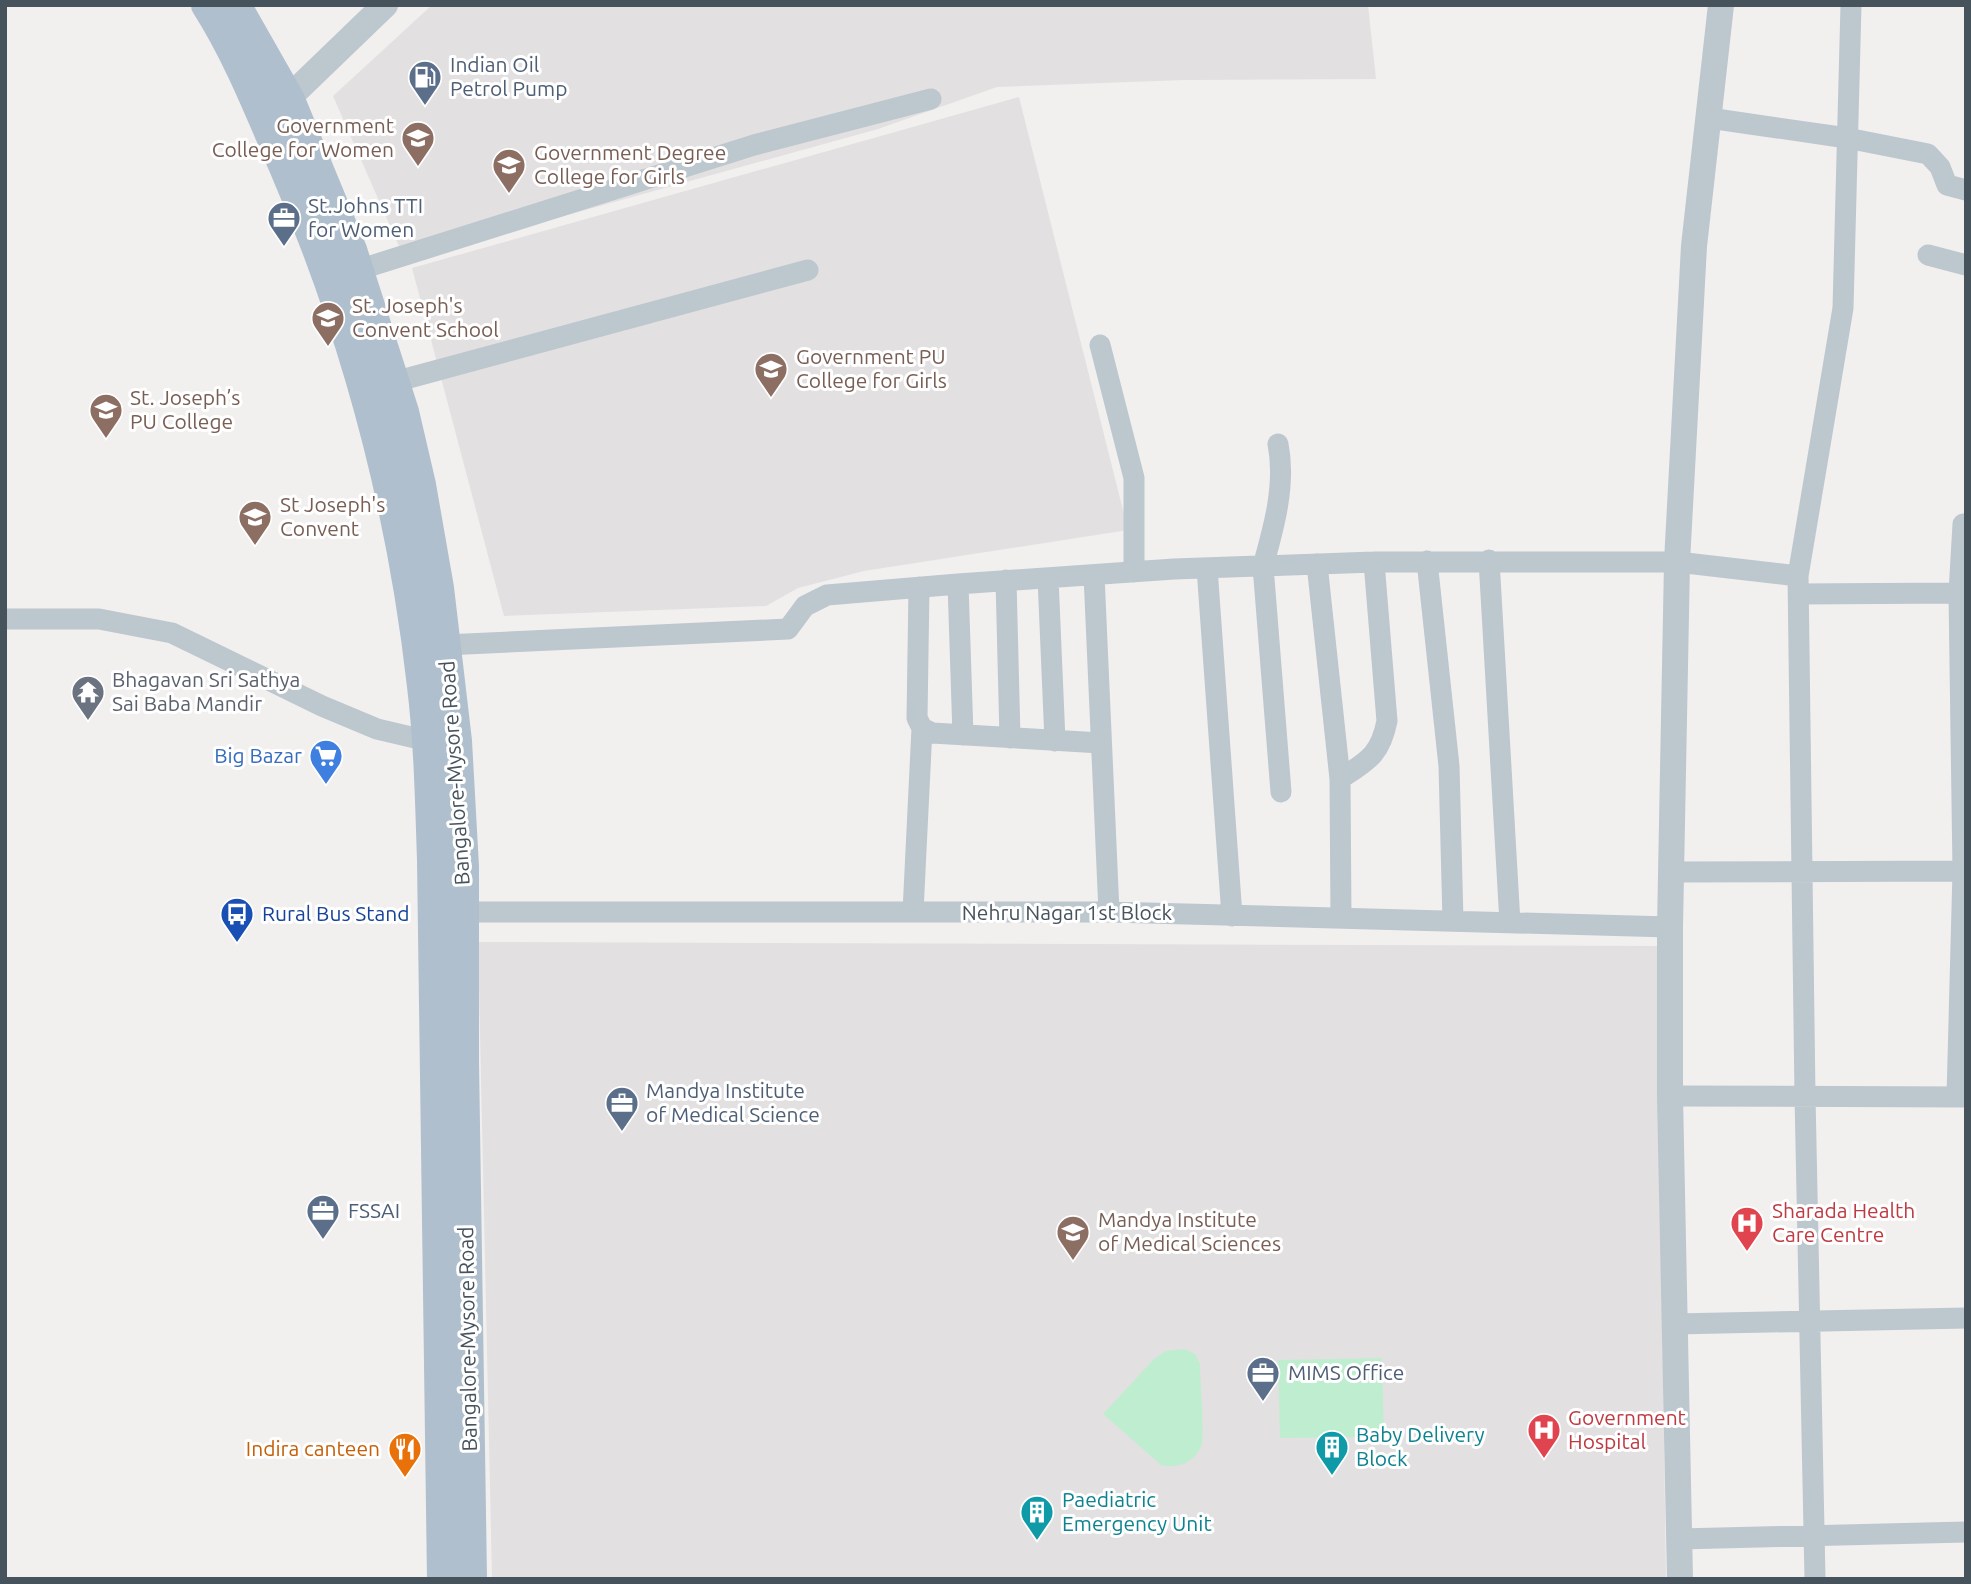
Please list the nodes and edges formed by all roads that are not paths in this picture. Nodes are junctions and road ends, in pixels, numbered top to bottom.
1 (206, 5) edge
2 (235, 5) edge
3 (385, 5) edge
4 (1721, 5) edge
5 (1851, 5) edge
6 (931, 99) dead end
7 (276, 109) junction
8 (1709, 118) junction
9 (1847, 138) junction
10 (1966, 190) edge
11 (1928, 255) dead end
12 (1966, 265) edge
13 (358, 270) junction
14 (808, 270) dead end
15 (1100, 345) dead end
16 (394, 382) junction
17 (1278, 444) dead end
18 (1963, 524) dead end
19 (1489, 560) junction
20 (1427, 561) junction
21 (1374, 562) junction
22 (1677, 562) junction
23 (1317, 564) junction
24 (1263, 566) junction
25 (1207, 568) junction
26 (1134, 572) junction
27 (1094, 575) junction
28 (1048, 578) junction
29 (1006, 580) junction
30 (958, 584) junction
31 (1798, 585) junction
32 (919, 587) junction
33 (1959, 593) junction
34 (5, 619) edge
35 (445, 645) junction
36 (922, 728) junction
37 (963, 735) junction
38 (1010, 738) junction
39 (1055, 740) junction
40 (428, 741) junction
41 (1101, 743) junction
42 (1340, 779) junction
43 (1281, 792) dead end
44 (1965, 871) edge
45 (1671, 872) junction
46 (1803, 872) junction
47 (465, 912) junction
48 (913, 912) junction
49 (1109, 912) junction
50 (1232, 916) junction
51 (1341, 918) junction
52 (1453, 921) junction
53 (1510, 923) junction
54 (1670, 927) junction
55 (1670, 1096) junction
56 (1805, 1096) junction
57 (1961, 1097) edge
58 (1966, 1318) edge
59 (1811, 1321) junction
60 (1675, 1324) junction
61 (1966, 1532) edge
62 (1815, 1536) junction
63 (1679, 1539) junction
64 (443, 1579) edge
65 (471, 1579) edge
66 (1680, 1579) edge
67 (1815, 1579) edge

1 - 7 main road, Bangalore-Mysore Road
2 - 7 main road, Bangalore-Mysore Road
3 - 7 street
4 - 8 street
5 - 9 street
6 - 13 street
7 - 13 main road, Bangalore-Mysore Road
7 - 40 main road, Bangalore-Mysore Road
8 - 9 street
8 - 22 street
9 - 10 street
9 - 31 street
11 - 12 street
13 - 16 main road, Bangalore-Mysore Road
14 - 16 street
15 - 26 street
16 - 35 main road, Bangalore-Mysore Road
17 - 24 street
18 - 33 street
19 - 20 street
19 - 22 street
19 - 53 street
20 - 21 street
20 - 52 street
21 - 23 street
21 - 42 street
22 - 31 street
22 - 45 street
23 - 24 street
23 - 42 street
24 - 25 street
24 - 43 street
25 - 26 street
25 - 50 street
26 - 27 street
27 - 28 street
27 - 41 street
28 - 29 street
28 - 39 street
29 - 30 street
29 - 38 street
30 - 32 street
30 - 37 street
31 - 33 street
31 - 46 street
32 - 35 street
32 - 36 street
33 - 44 street
34 - 40 street
35 - 47 main road, Bangalore-Mysore Road
36 - 37 street
36 - 48 street
37 - 38 street
38 - 39 street
39 - 41 street
40 - 64 main road, Bangalore-Mysore Road
41 - 49 street
42 - 51 street
44 - 46 street
44 - 57 street
45 - 46 street
45 - 54 street
46 - 56 street
47 - 48 street, Nehru Nagar 1st Block
47 - 65 main road, Bangalore-Mysore Road
48 - 49 street, Nehru Nagar 1st Block
49 - 50 street, Nehru Nagar 1st Block
50 - 51 street, Nehru Nagar 1st Block
51 - 52 street, Nehru Nagar 1st Block
52 - 53 street, Nehru Nagar 1st Block
53 - 54 street, Nehru Nagar 1st Block
54 - 55 street
55 - 56 street
55 - 60 street
56 - 57 street
56 - 59 street
58 - 59 street
59 - 60 street
59 - 62 street
60 - 63 street
61 - 62 street
62 - 63 street
62 - 67 street
63 - 66 street

